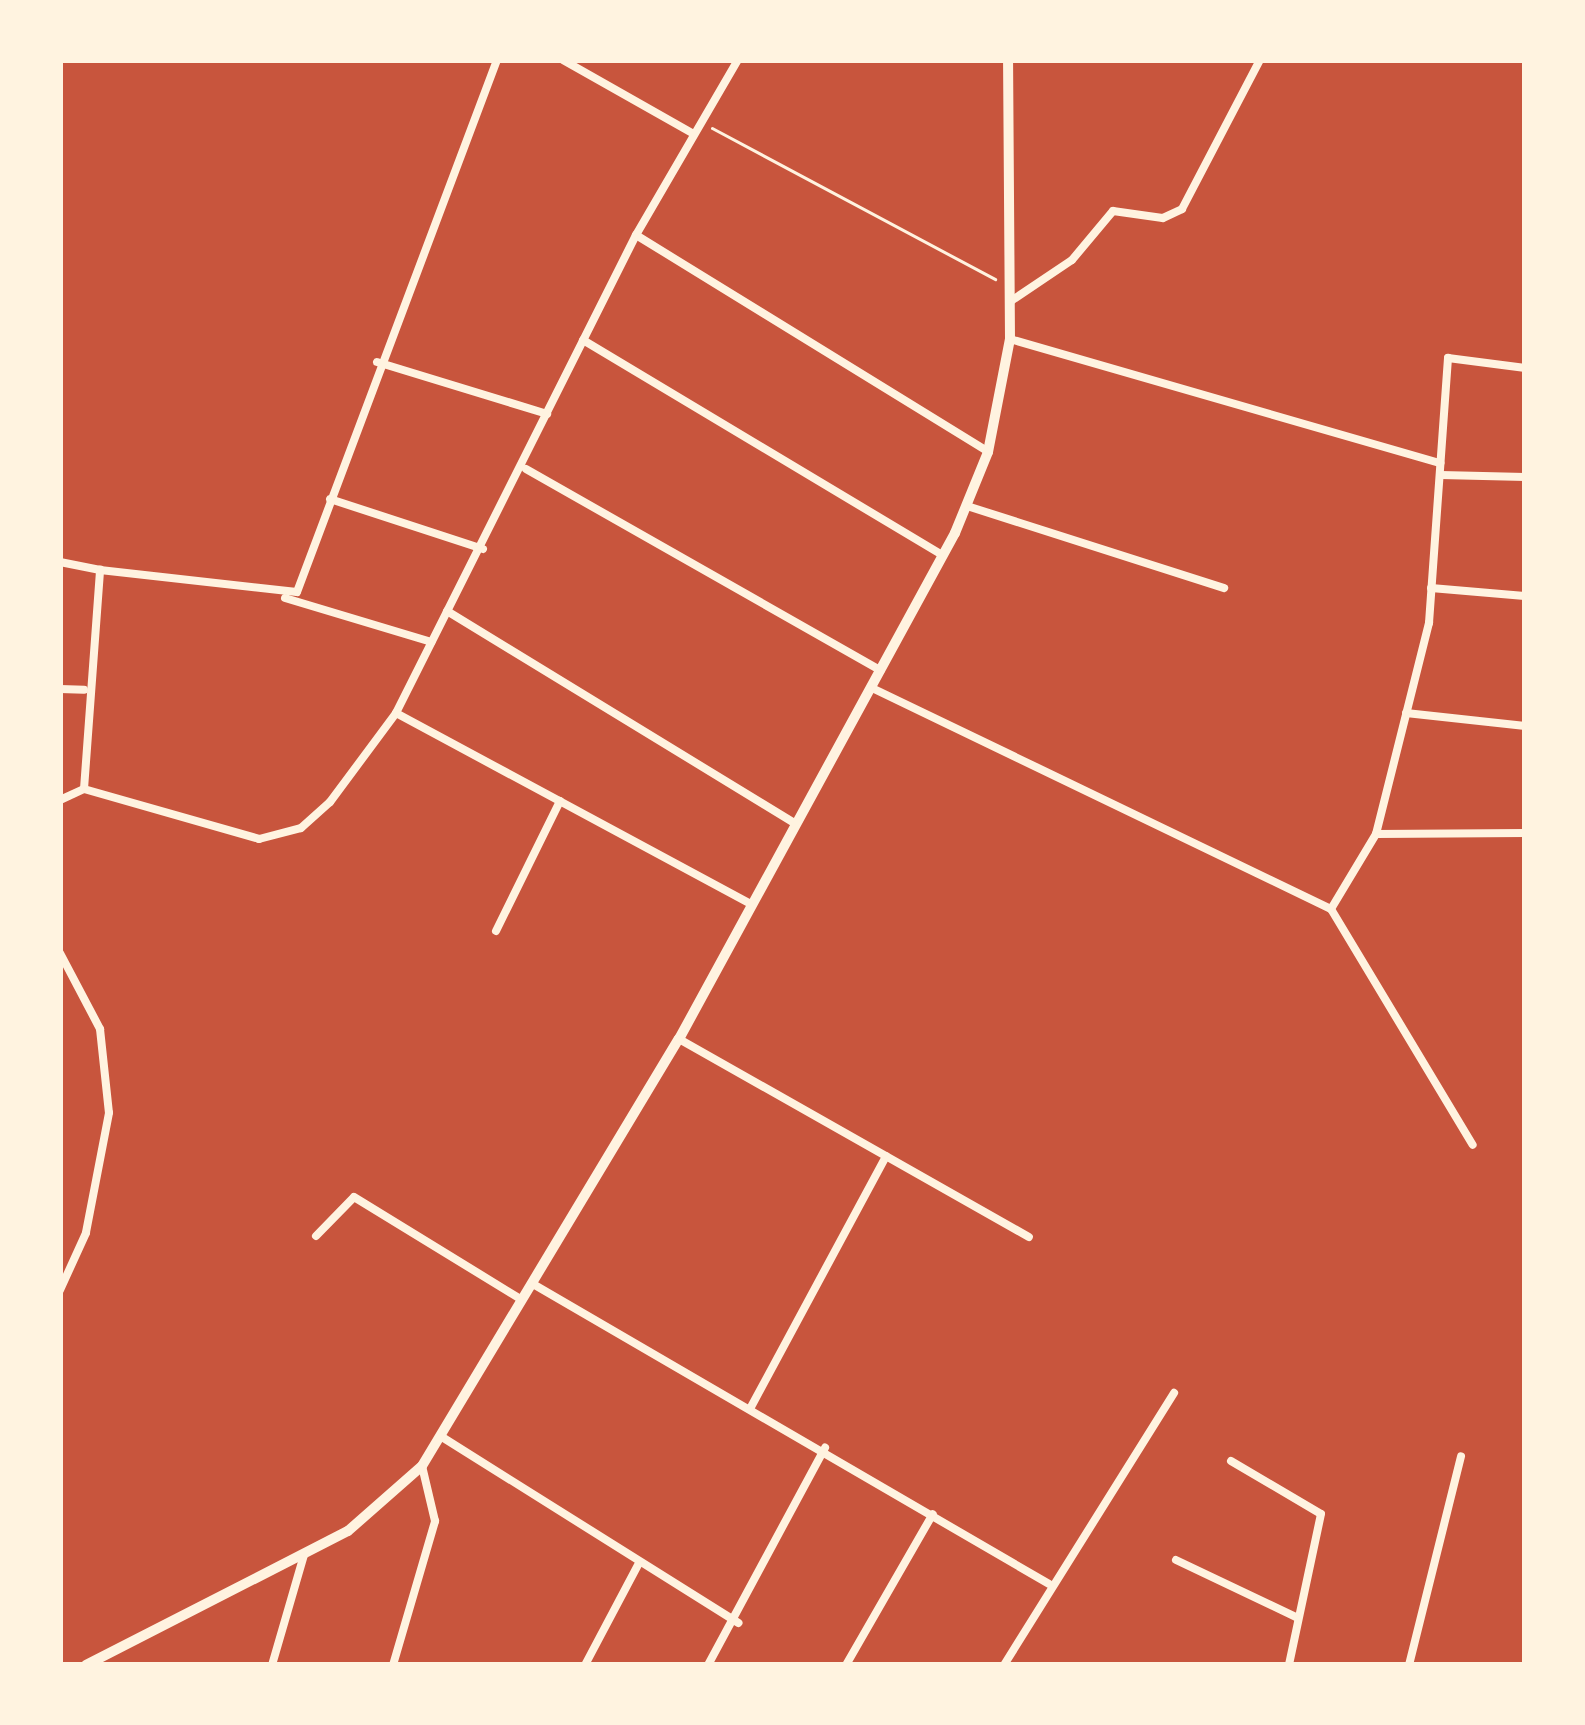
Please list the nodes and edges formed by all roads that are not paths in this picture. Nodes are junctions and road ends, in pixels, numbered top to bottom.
1 (497, 60) edge
2 (564, 60) edge
3 (738, 60) edge
4 (1008, 60) edge
5 (1260, 60) edge
6 (692, 134) junction
7 (636, 235) junction
8 (1011, 301) junction
9 (1010, 339) junction
10 (583, 340) junction
11 (376, 362) junction
12 (1525, 368) edge
13 (548, 414) junction
14 (988, 452) junction
15 (1441, 463) junction
16 (526, 469) junction
17 (1441, 475) junction
18 (1525, 477) edge
19 (330, 499) junction
20 (967, 506) junction
21 (483, 549) junction
22 (942, 555) junction
23 (60, 562) edge
24 (100, 570) junction
25 (1224, 588) dead end
26 (1431, 588) junction
27 (1525, 596) edge
28 (284, 597) junction
29 (447, 611) junction
30 (432, 642) junction
31 (882, 672) junction
32 (872, 688) junction
33 (60, 689) edge
34 (84, 690) junction
35 (396, 713) junction
36 (1406, 713) junction
37 (1525, 726) edge
38 (84, 789) junction
39 (60, 800) edge
40 (560, 801) junction
41 (793, 822) junction
42 (1525, 832) edge
43 (1376, 833) junction
44 (751, 904) junction
45 (1331, 909) junction
46 (496, 931) dead end
47 (60, 953) edge
48 (679, 1039) junction
49 (1473, 1145) dead end
50 (886, 1156) junction
51 (316, 1236) dead end
52 (1029, 1237) dead end
53 (533, 1284) junction
54 (60, 1291) edge
55 (523, 1301) junction
56 (1174, 1393) dead end
57 (751, 1407) junction
58 (442, 1437) junction
59 (824, 1448) junction
60 (1461, 1456) dead end
61 (1236, 1464) dead end
62 (422, 1466) junction
63 (932, 1514) junction
64 (304, 1556) junction
65 (1176, 1560) dead end
66 (639, 1563) junction
67 (1049, 1584) junction
68 (1296, 1617) junction
69 (738, 1623) junction
70 (86, 1665) edge
71 (272, 1665) edge
72 (393, 1665) edge
73 (585, 1665) edge
74 (708, 1665) edge
75 (846, 1665) edge
76 (1004, 1665) edge
77 (1289, 1665) edge
78 (1409, 1665) edge

1 - 11 street
2 - 6 street
3 - 6 street
4 - 8 main road
5 - 8 street
6 - 7 street
7 - 10 street
7 - 14 street
8 - 9 main road
9 - 14 main road
9 - 15 street
10 - 13 street
10 - 22 street
11 - 13 street
11 - 19 street
12 - 15 street
13 - 16 street
14 - 20 main road
15 - 17 street
16 - 21 street
16 - 31 street
17 - 18 street
17 - 26 street
19 - 21 street
19 - 28 street
20 - 22 main road
20 - 25 street
21 - 29 street
22 - 31 main road
23 - 24 street
24 - 28 street
24 - 34 street
26 - 27 street
26 - 36 street
28 - 30 street
29 - 30 street
29 - 41 street
30 - 35 street
31 - 32 main road
32 - 41 main road
32 - 45 street
33 - 34 street
34 - 38 street
35 - 38 street
35 - 40 street
36 - 37 street
36 - 43 street
38 - 39 street
40 - 44 street
40 - 46 street
41 - 44 main road
42 - 43 street
43 - 45 street
44 - 48 main road
45 - 49 street
47 - 54 street
48 - 50 street
48 - 53 main road
50 - 52 street
50 - 57 street
51 - 55 street
53 - 55 main road
53 - 57 street
55 - 58 main road
56 - 67 street
57 - 59 street
58 - 62 main road
58 - 66 street
59 - 63 street
59 - 69 street
60 - 78 street
61 - 68 street
62 - 64 main road
62 - 72 street
63 - 67 street
63 - 75 street
64 - 70 main road
64 - 71 street
65 - 68 street
66 - 69 street
66 - 73 street
67 - 76 street
68 - 77 street
69 - 74 street

